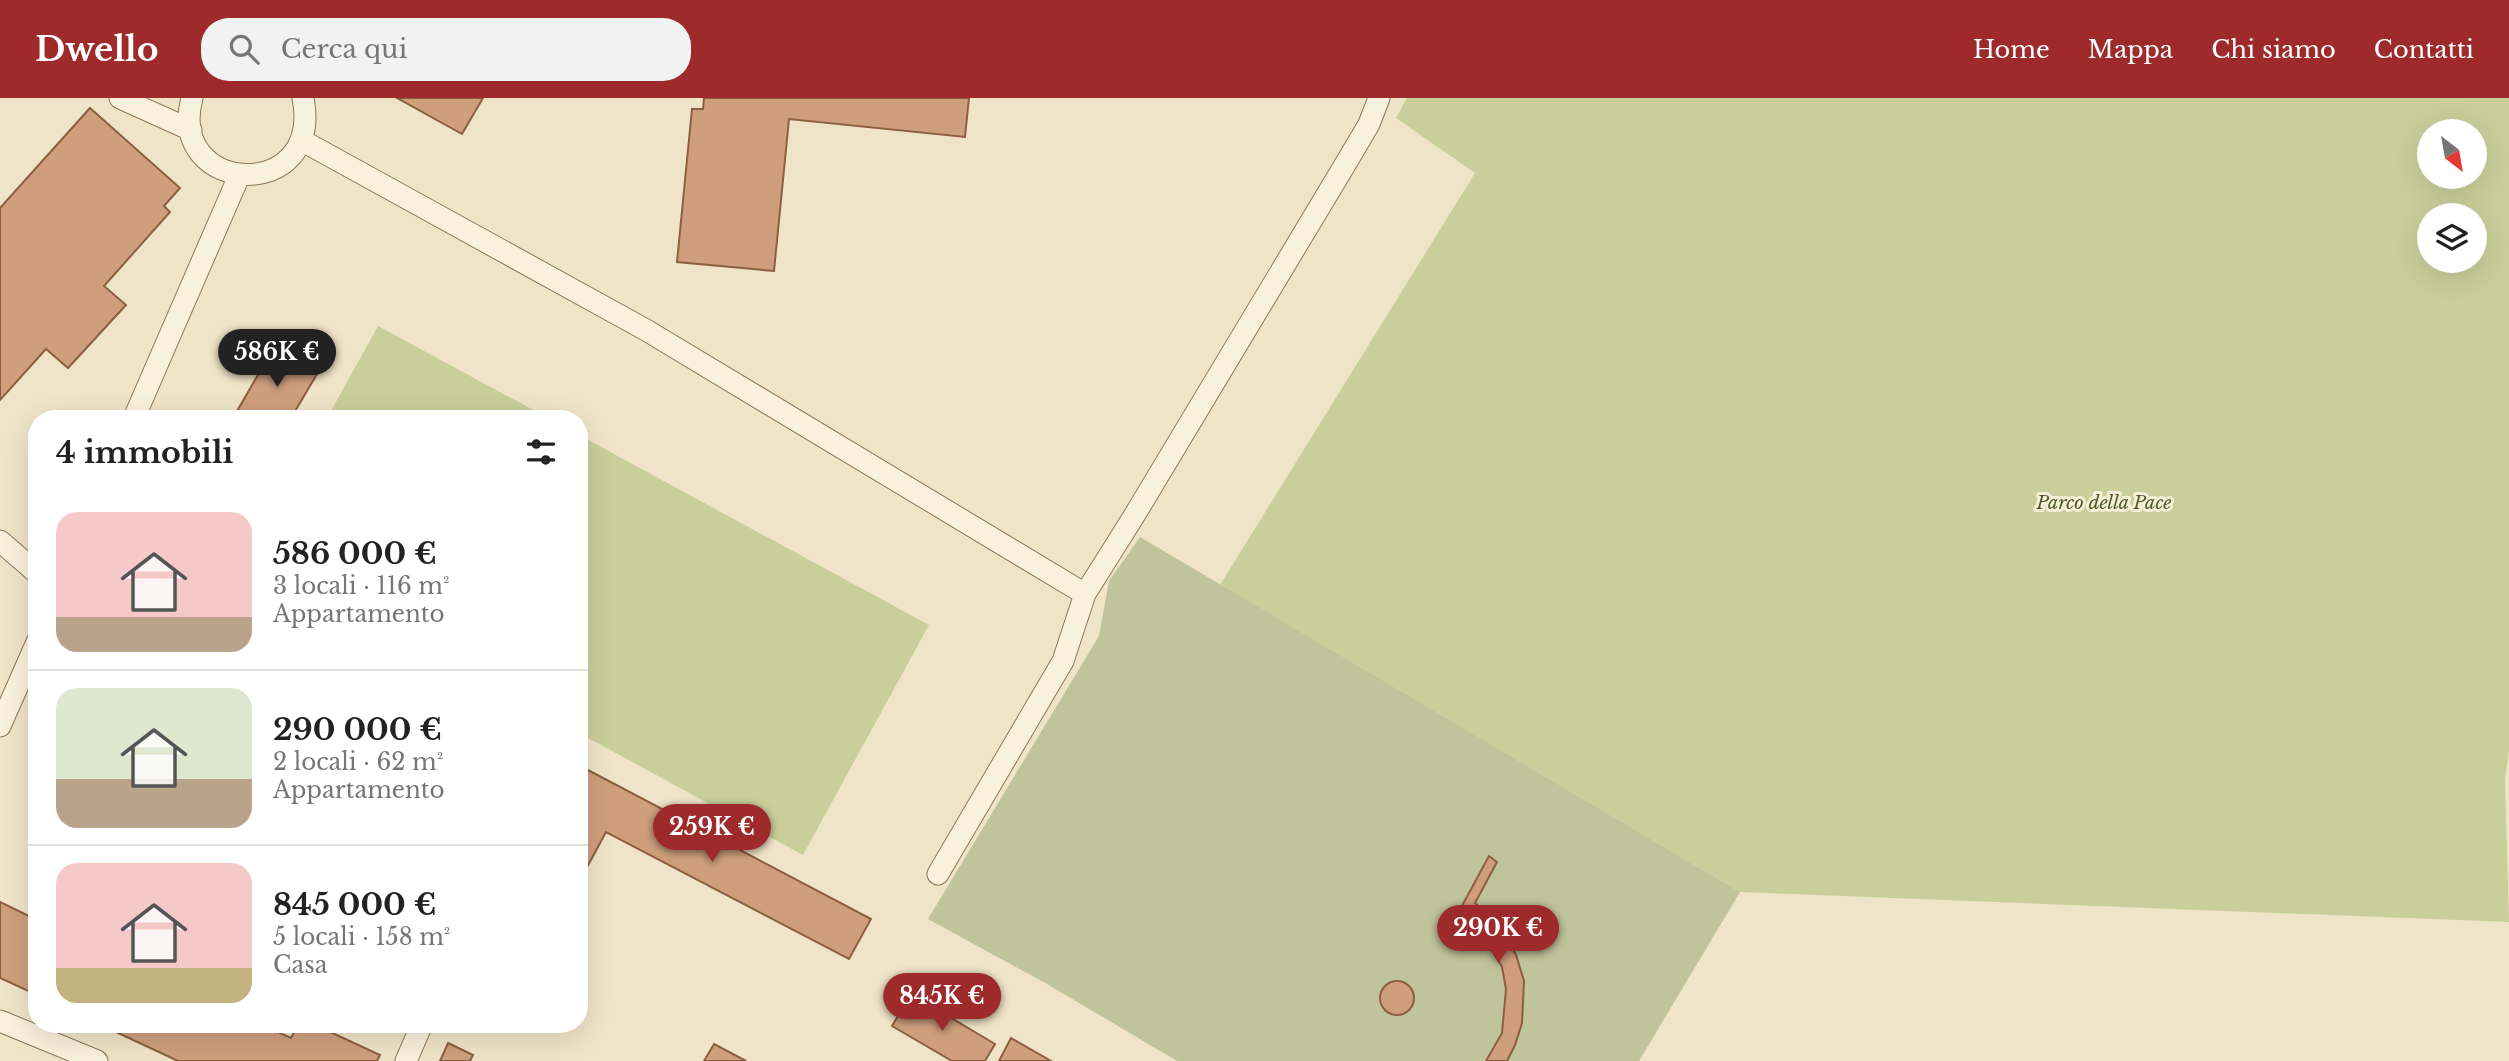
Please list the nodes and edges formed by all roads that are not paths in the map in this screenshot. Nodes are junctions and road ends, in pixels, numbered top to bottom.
1 (120, 98) edge
2 (192, 98) edge
3 (303, 98) edge
4 (1379, 98) edge
5 (191, 131) junction
6 (301, 140) junction
7 (239, 176) junction
8 (137, 410) edge
9 (0, 541) edge
10 (28, 565) edge
11 (1085, 594) junction
12 (28, 662) edge
13 (0, 726) edge
14 (938, 874) dead end
15 (0, 1021) edge
16 (28, 1033) edge
17 (29, 1033) edge
18 (418, 1033) edge
19 (97, 1061) edge
20 (406, 1061) edge

1 - 5 lane
2 - 5 lane
3 - 6 lane
4 - 11 lane
5 - 7 lane
6 - 7 lane
6 - 11 lane
7 - 8 lane
9 - 10 lane
11 - 14 lane
12 - 13 lane
15 - 16 lane
17 - 19 lane
18 - 20 lane

